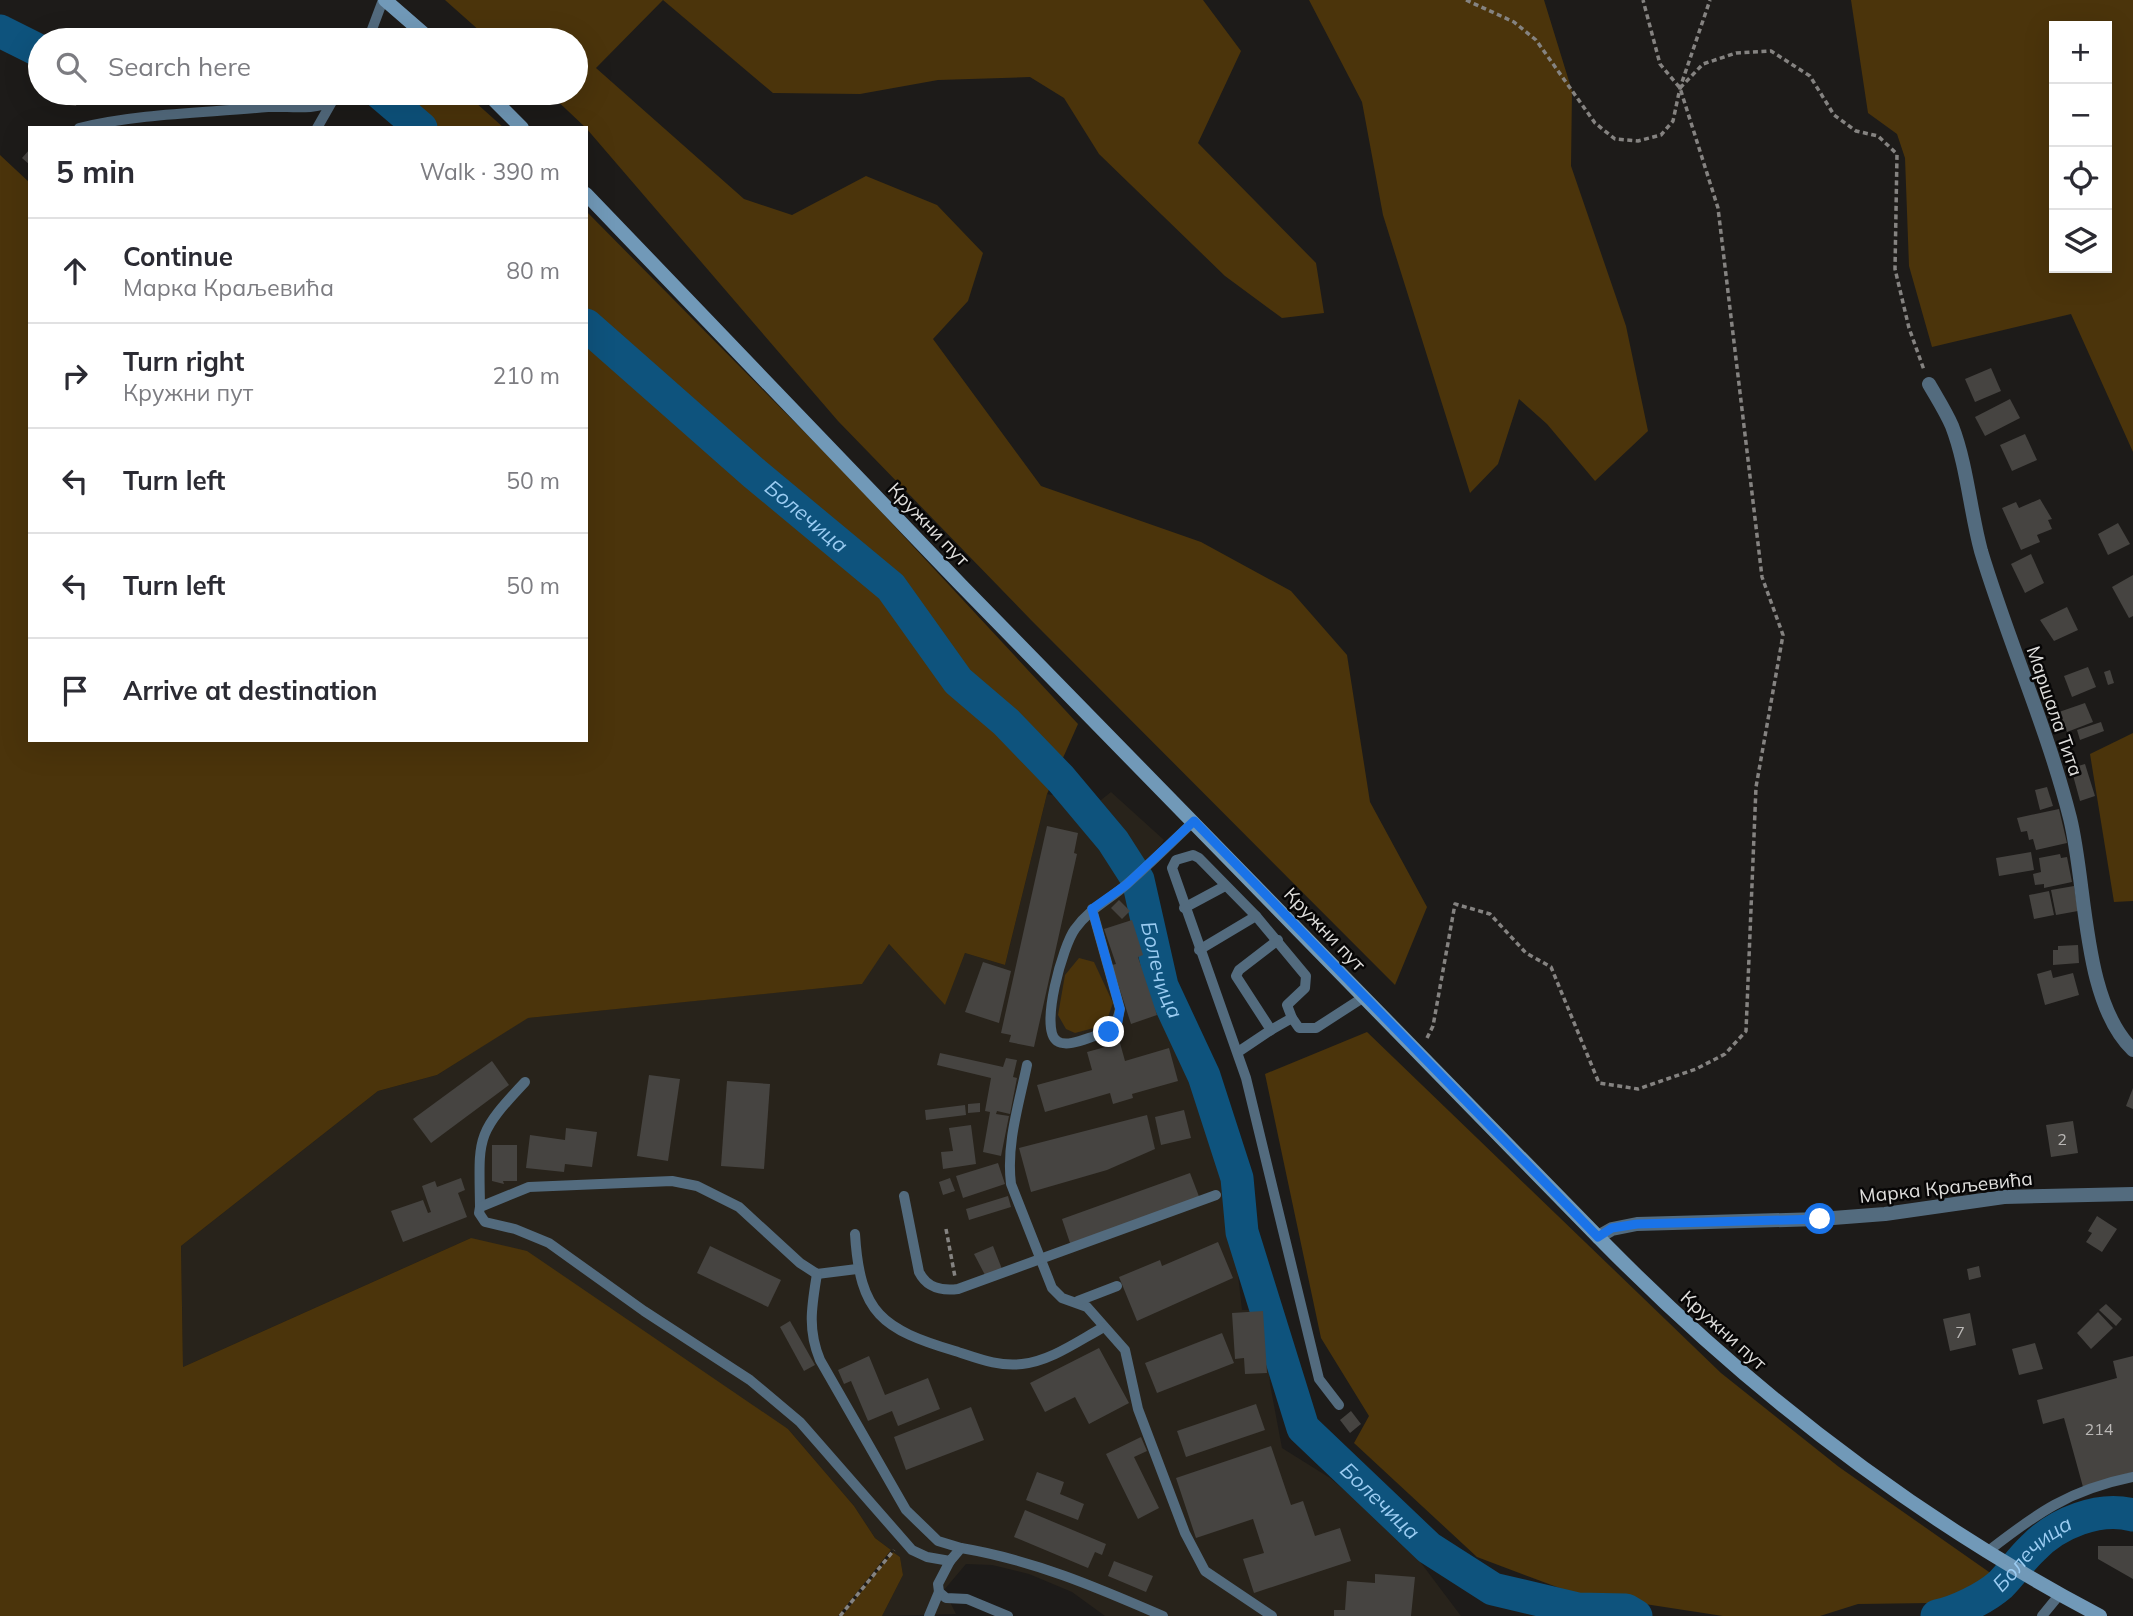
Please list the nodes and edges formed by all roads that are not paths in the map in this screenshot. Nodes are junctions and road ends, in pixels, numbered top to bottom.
1 (384, 0) edge
2 (373, 28) edge
3 (417, 28) edge
4 (323, 105) edge
5 (330, 105) edge
6 (499, 105) edge
7 (88, 126) edge
8 (318, 126) edge
9 (520, 126) edge
10 (588, 196) edge
11 (1930, 384) road end
12 (1194, 821) junction
13 (1225, 886) junction
14 (1184, 908) junction
15 (1092, 909) junction
16 (1256, 916) junction
17 (1278, 940) junction
18 (1199, 950) junction
19 (1364, 997) junction
20 (1292, 1018) junction
21 (1271, 1030) junction
22 (2133, 1050) edge
23 (1238, 1052) junction
24 (1027, 1065) dead end
25 (525, 1082) dead end
26 (1216, 1195) dead end
27 (2133, 1195) edge
28 (904, 1196) dead end
29 (480, 1207) junction
30 (855, 1234) dead end
31 (1598, 1237) junction
32 (1041, 1260) junction
33 (857, 1269) junction
34 (817, 1274) junction
35 (1117, 1286) dead end
36 (1078, 1301) junction
37 (1104, 1327) junction
38 (1339, 1405) dead end
39 (2133, 1477) edge
40 (961, 1548) junction
41 (1991, 1555) junction
42 (950, 1560) junction
43 (939, 1592) junction
44 (2060, 1594) junction
45 (929, 1616) edge
46 (1008, 1616) edge
47 (1163, 1616) edge
48 (1272, 1616) edge
49 (2042, 1616) edge
50 (2099, 1616) edge

1 - 2 lane
1 - 3 main road
4 - 7 lane
5 - 8 lane
6 - 9 main road
10 - 12 main road, Кружни пут
11 - 22 street, Маршала Тита
12 - 15 lane
12 - 19 main road, Кружни пут
13 - 14 lane
13 - 14 lane
13 - 16 lane
14 - 18 lane
15 - 15 lane
16 - 17 lane
16 - 18 lane
17 - 20 lane
17 - 21 lane
18 - 23 lane
19 - 20 lane
19 - 31 main road, Кружни пут
20 - 21 lane
21 - 23 lane
23 - 38 lane
24 - 32 lane
25 - 29 lane
26 - 32 lane
27 - 31 street, Марка Краљевића
28 - 32 lane
29 - 34 lane
29 - 42 lane
30 - 33 lane
31 - 41 main road, Кружни пут
32 - 36 lane
33 - 34 lane
33 - 37 lane
34 - 40 lane
35 - 36 lane
36 - 37 lane
37 - 48 lane
39 - 41 lane
40 - 42 lane
40 - 47 lane
41 - 44 main road, Кружни пут
42 - 43 lane
43 - 45 lane
43 - 46 lane
44 - 49 lane
44 - 50 main road, Кружни пут

